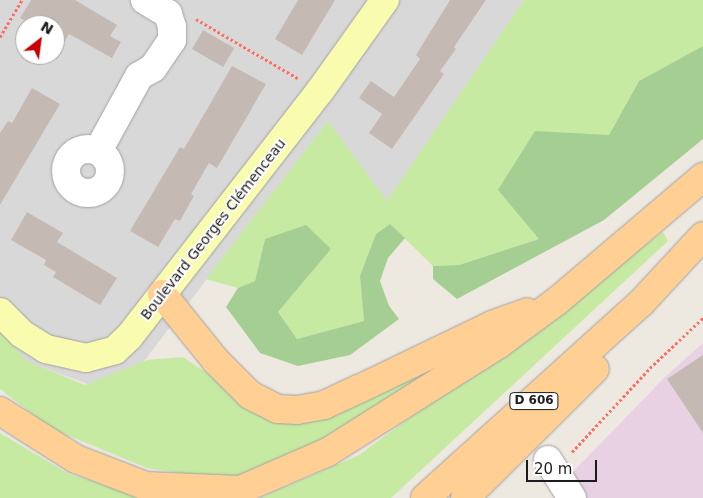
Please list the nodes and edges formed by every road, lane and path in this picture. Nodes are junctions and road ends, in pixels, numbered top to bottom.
1 (22, 0) edge
2 (145, 0) edge
3 (385, 0) edge
4 (186, 17) dead end
5 (0, 37) edge
6 (306, 82) dead end
7 (98, 151) dead end
8 (703, 177) edge
9 (703, 236) edge
10 (162, 294) junction
11 (557, 300) junction
12 (641, 303) junction
13 (0, 312) edge
14 (703, 318) edge
15 (0, 411) edge
16 (552, 467) joint
17 (426, 498) edge
18 (465, 498) edge
19 (572, 498) edge

1 - 5 path
2 - 7 street
3 - 10 street, Boulevard Georges Clémenceau
4 - 6 path
8 - 11 main road
9 - 12 main road, D 606
10 - 11 main road
10 - 13 street, Boulevard Georges Clémenceau
11 - 15 main road
12 - 17 main road, D 606
12 - 18 main road
14 - 16 path
16 - 19 street

